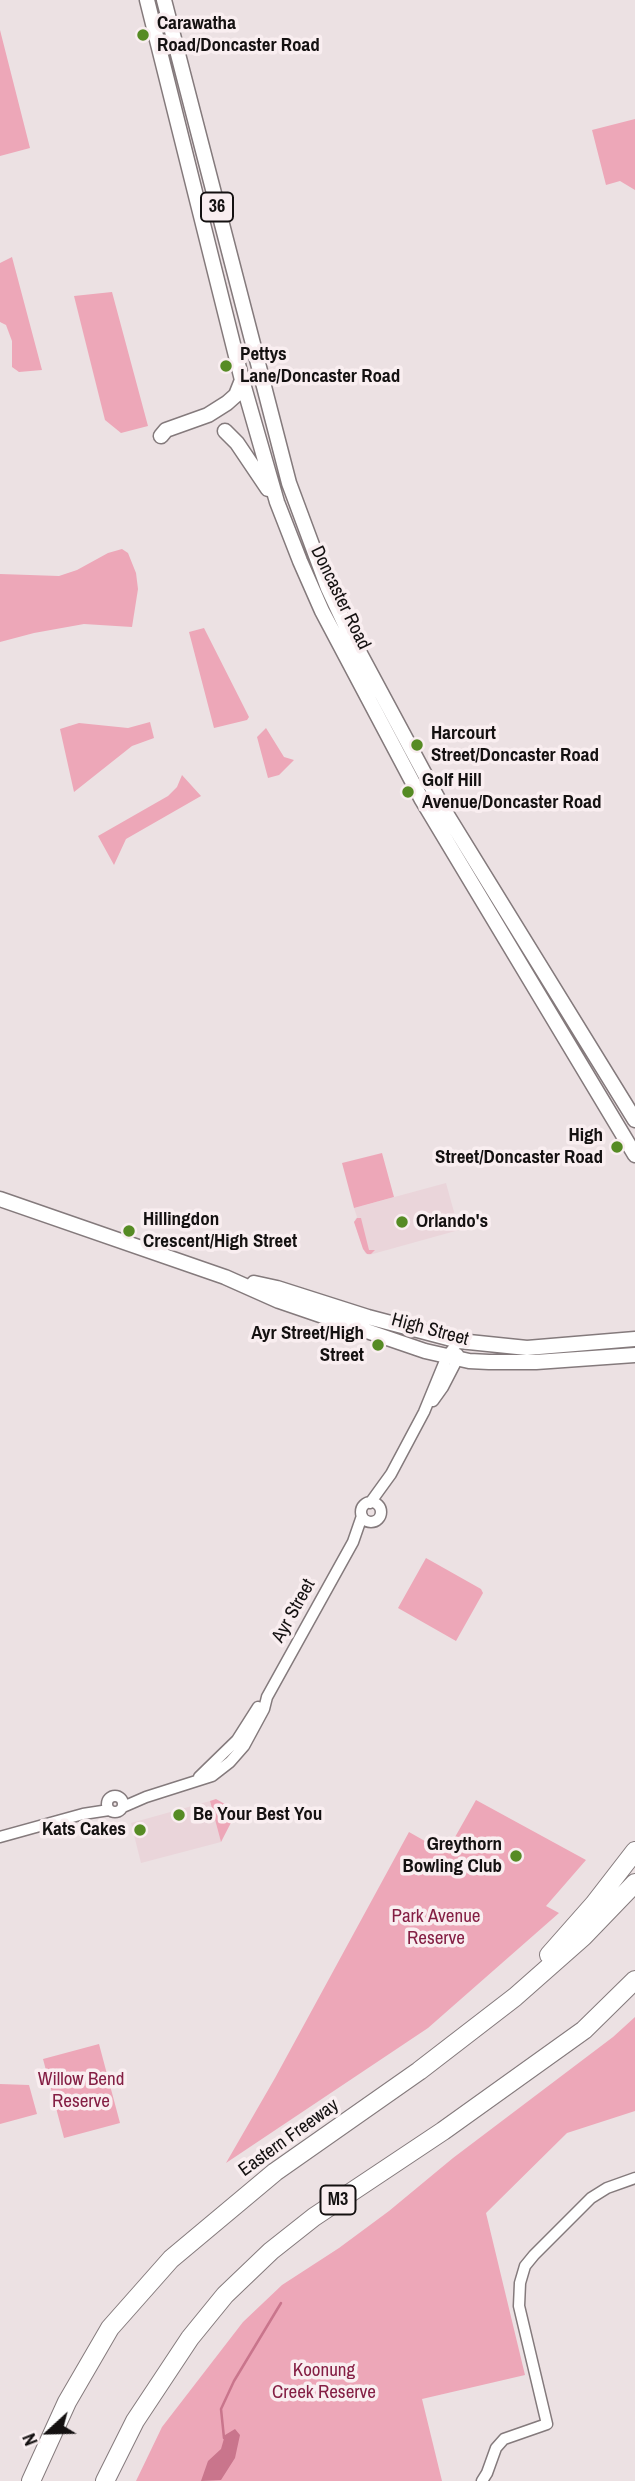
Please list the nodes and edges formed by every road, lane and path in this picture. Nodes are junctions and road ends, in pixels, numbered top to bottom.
1 (147, 0) edge
2 (164, 0) edge
3 (177, 86) junction
4 (242, 380) junction
5 (271, 413) junction
6 (254, 418) junction
7 (225, 431) dead end
8 (161, 436) dead end
9 (276, 502) junction
10 (633, 1118) edge
11 (635, 1136) edge
12 (635, 1155) edge
13 (0, 1199) edge
14 (225, 1277) junction
15 (635, 1339) edge
16 (458, 1340) junction
17 (635, 1355) edge
18 (453, 1357) junction
19 (374, 1504) junction
20 (366, 1519) junction
21 (2, 1835) edge
22 (635, 1851) edge
23 (635, 1883) edge
24 (635, 1980) edge
25 (484, 2022) junction
26 (635, 2178) edge
27 (31, 2481) edge
28 (105, 2481) edge
29 (481, 2481) edge

1 - 3 main road, Doncaster Road / 36
2 - 3 main road, Doncaster Road / 36
3 - 4 main road, Doncaster Road / 36
3 - 5 main road, Doncaster Road / 36
4 - 6 main road, Doncaster Road / 36
4 - 8 main road
5 - 6 main road
5 - 10 main road, Doncaster Road / 36
6 - 9 main road, Doncaster Road / 36
7 - 9 main road
9 - 12 main road, Doncaster Road / 36
10 - 11 main road
13 - 14 main road, High Street
14 - 16 main road, High Street
14 - 18 main road, High Street
15 - 16 main road, High Street
16 - 18 street
17 - 18 main road, High Street
18 - 19 street
19 - 20 street
19 - 20 street
20 - 21 street, Ayr Street
22 - 25 highway
23 - 25 highway, Eastern Freeway
24 - 28 highway, M3
25 - 27 highway, Eastern Freeway
26 - 29 street

